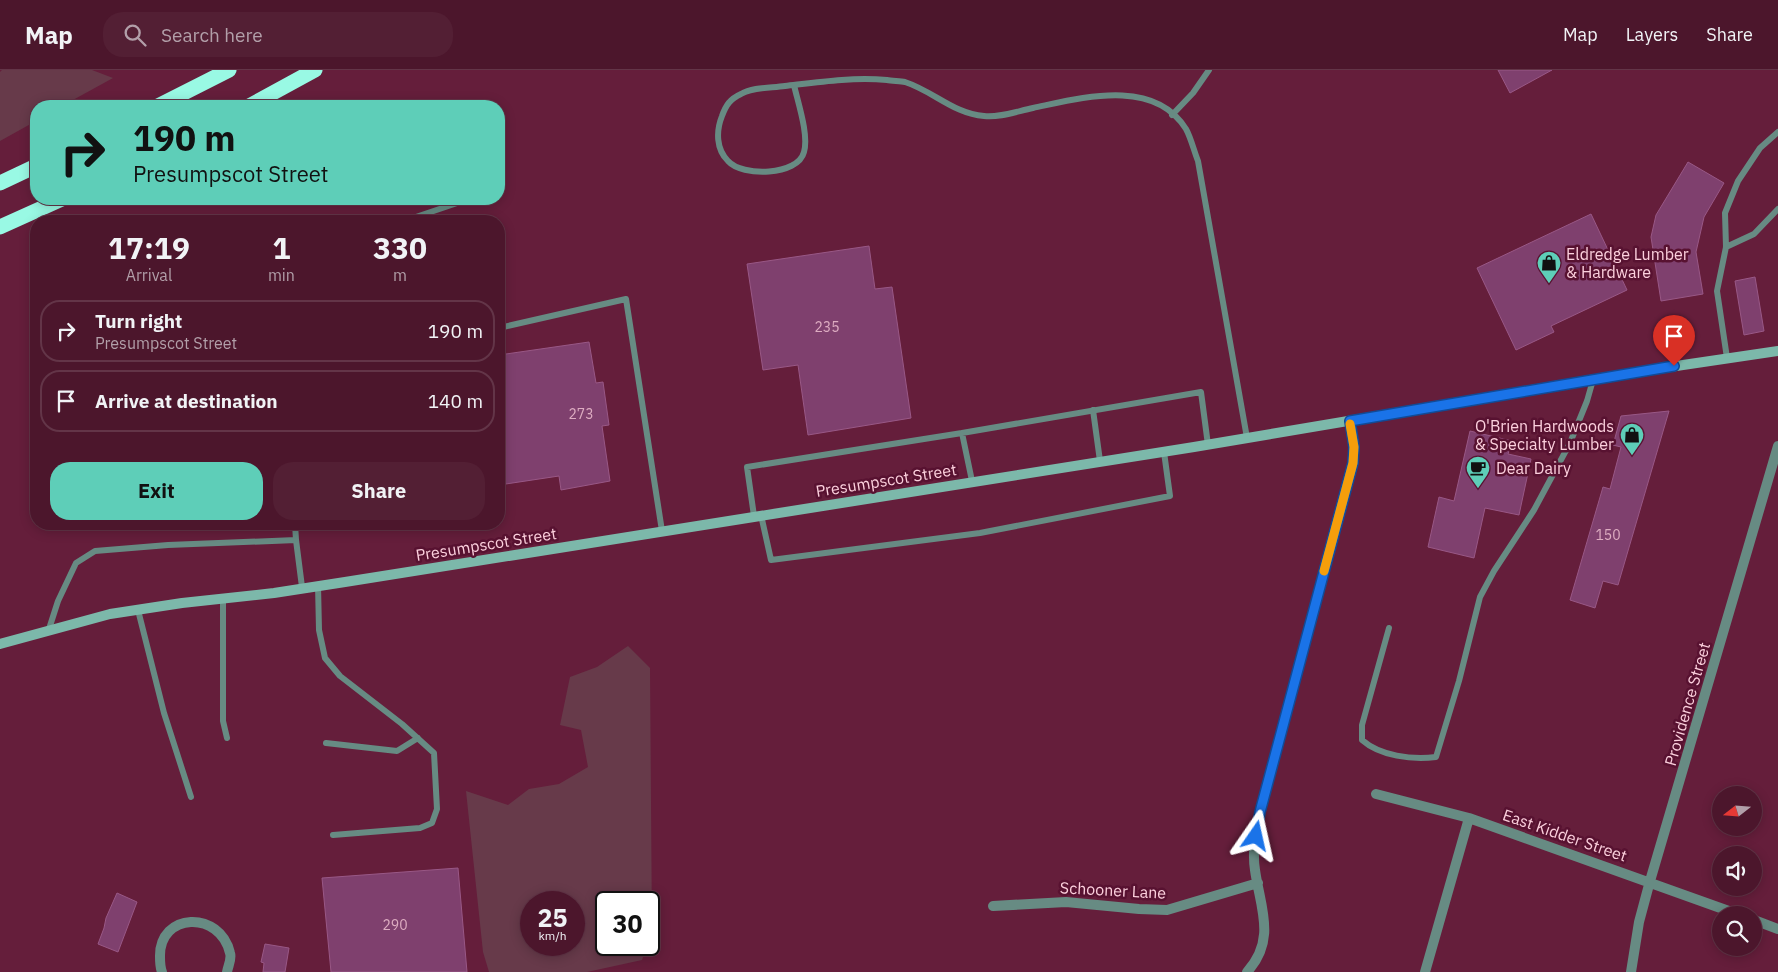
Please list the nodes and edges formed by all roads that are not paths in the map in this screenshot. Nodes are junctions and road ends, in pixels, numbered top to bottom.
1 (229, 70) edge
2 (315, 70) edge
3 (1209, 70) edge
4 (794, 85) junction
5 (170, 100) edge
6 (260, 100) edge
7 (1172, 115) junction
8 (1778, 132) edge
9 (30, 169) edge
10 (0, 183) edge
11 (49, 205) edge
12 (451, 205) edge
13 (1778, 209) edge
14 (421, 215) edge
15 (0, 227) edge
16 (1726, 247) junction
17 (505, 327) edge
18 (1778, 351) edge
19 (1727, 358) junction
20 (1593, 380) junction
21 (1093, 410) junction
22 (1350, 421) junction
23 (962, 433) junction
24 (1247, 438) junction
25 (1208, 445) junction
26 (1778, 446) edge
27 (1164, 452) junction
28 (1100, 462) junction
29 (972, 481) junction
30 (758, 516) junction
31 (295, 530) edge
32 (662, 531) junction
33 (296, 540) junction
34 (318, 585) junction
35 (302, 587) junction
36 (222, 598) junction
37 (138, 610) junction
38 (1389, 628) dead end
39 (49, 629) junction
40 (0, 644) edge
41 (227, 738) dead end
42 (418, 738) junction
43 (326, 743) dead end
44 (1376, 794) dead end
45 (191, 797) dead end
46 (1470, 818) junction
47 (333, 835) dead end
48 (1650, 881) junction
49 (1258, 883) junction
50 (993, 906) dead end
51 (1716, 906) edge
52 (1762, 923) edge
53 (1778, 929) edge
54 (162, 972) edge
55 (227, 972) edge
56 (1247, 972) edge
57 (1425, 972) edge
58 (1631, 972) edge

1 - 5 highway
2 - 6 highway
3 - 7 lane
4 - 4 lane
4 - 7 lane
7 - 24 lane
8 - 16 lane
9 - 10 highway
11 - 15 highway
12 - 14 lane
13 - 16 lane
16 - 19 lane
17 - 32 lane
18 - 19 street, Presumpscot Street
19 - 20 street, Presumpscot Street
20 - 22 street, Presumpscot Street
20 - 38 lane
21 - 23 lane
21 - 25 lane
21 - 28 lane
22 - 24 street, Presumpscot Street
22 - 49 street
23 - 29 lane
23 - 30 lane
24 - 25 street, Presumpscot Street
25 - 27 street, Presumpscot Street
26 - 48 street, Providence Street
27 - 28 street, Presumpscot Street
27 - 30 lane
28 - 29 street, Presumpscot Street
29 - 30 street, Presumpscot Street
30 - 32 street, Presumpscot Street
31 - 33 lane
32 - 34 street, Presumpscot Street
33 - 35 lane
33 - 39 lane
34 - 35 street, Presumpscot Street
34 - 42 lane
35 - 36 street, Presumpscot Street
36 - 37 street, Presumpscot Street
36 - 41 lane
37 - 39 street, Presumpscot Street
37 - 45 lane
39 - 40 street, Presumpscot Street
42 - 43 lane
42 - 47 lane
44 - 46 street, East Kidder Street
46 - 48 street, East Kidder Street
46 - 57 street
48 - 51 street, East Kidder Street
48 - 58 street, Providence Street
49 - 50 street, Schooner Lane
49 - 56 street
52 - 53 street
54 - 55 street

